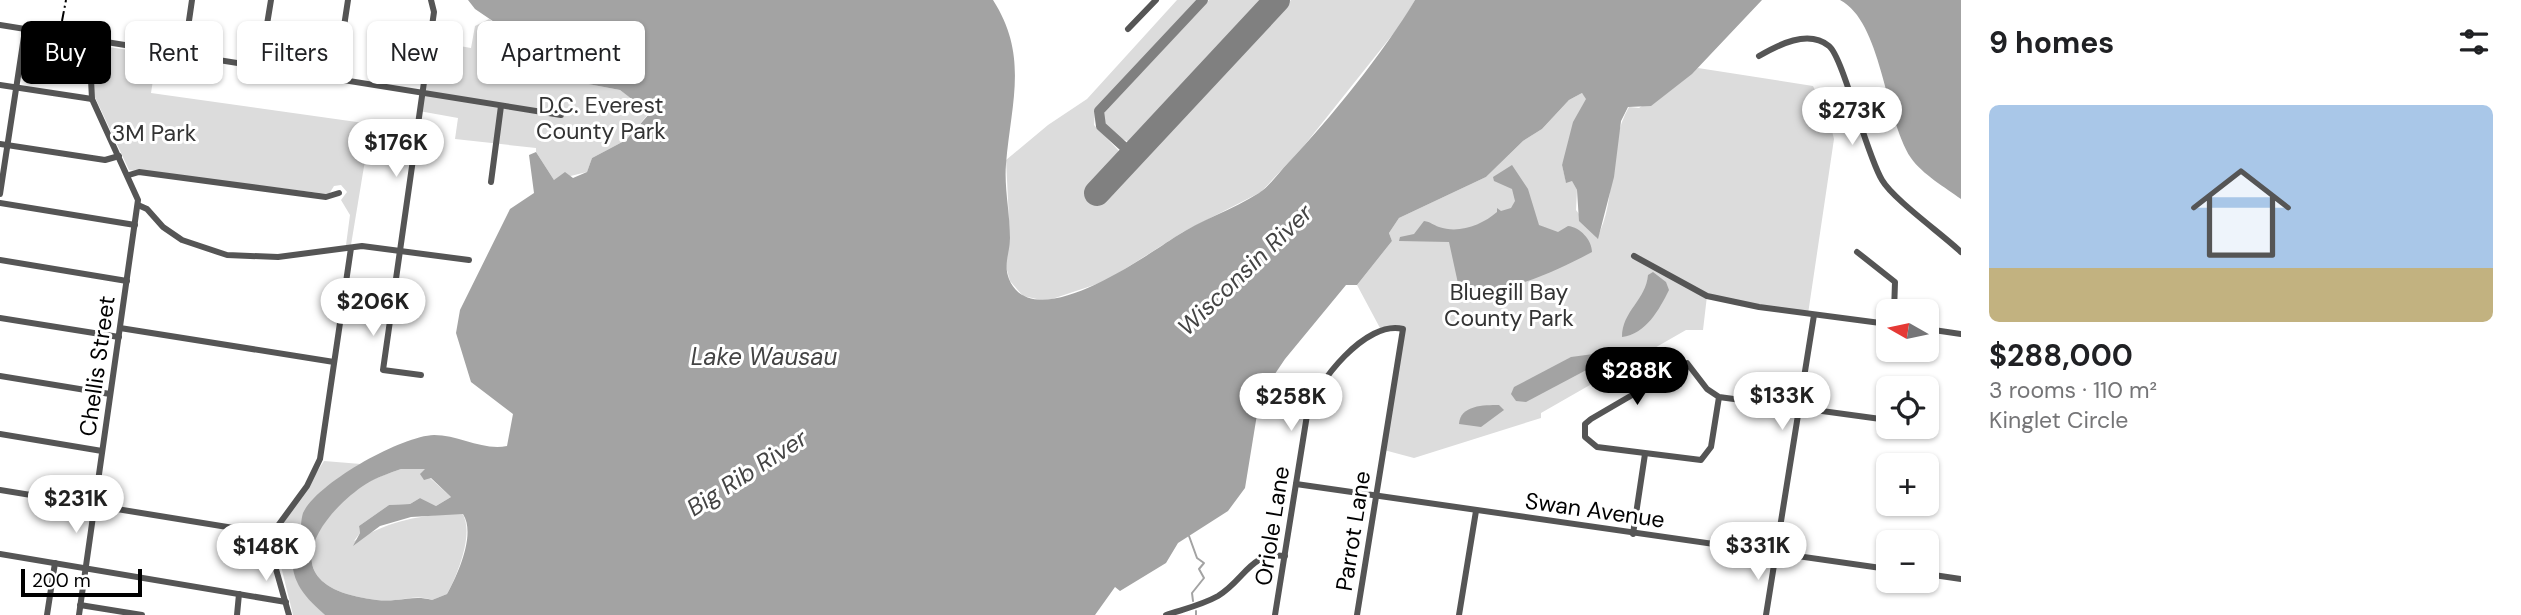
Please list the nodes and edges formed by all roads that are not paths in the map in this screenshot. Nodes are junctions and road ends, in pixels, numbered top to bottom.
1 (192, 0) edge
2 (271, 0) edge
3 (348, 0) edge
4 (1156, 0) edge
5 (432, 3) edge
6 (189, 21) edge
7 (268, 21) edge
8 (345, 21) edge
9 (0, 25) edge
10 (21, 29) edge
11 (1128, 29) dead end
12 (21, 55) edge
13 (1759, 56) dead end
14 (353, 82) edge
15 (91, 84) edge
16 (0, 85) edge
17 (16, 87) junction
18 (422, 93) junction
19 (92, 99) junction
20 (501, 106) junction
21 (561, 115) dead end
22 (4, 144) edge
23 (119, 156) junction
24 (128, 175) junction
25 (491, 182) dead end
26 (339, 193) dead end
27 (0, 194) edge
28 (0, 203) edge
29 (138, 205) junction
30 (135, 225) junction
31 (351, 248) junction
32 (399, 250) junction
33 (1857, 252) dead end
34 (1961, 252) edge
35 (1633, 256) dead end
36 (0, 260) edge
37 (469, 260) dead end
38 (127, 281) junction
39 (1894, 299) edge
40 (1814, 315) junction
41 (0, 318) edge
42 (1876, 323) edge
43 (120, 328) junction
44 (1403, 328) joint
45 (1939, 331) edge
46 (1961, 334) edge
47 (119, 337) junction
48 (334, 362) junction
49 (421, 375) dead end
50 (0, 376) edge
51 (110, 394) junction
52 (1719, 397) junction
53 (1799, 408) junction
54 (1876, 418) edge
55 (0, 435) edge
56 (102, 451) junction
57 (1645, 454) junction
58 (1296, 485) junction
59 (0, 490) edge
60 (1376, 497) junction
61 (94, 505) junction
62 (1476, 511) junction
63 (1633, 534) junction
64 (266, 542) junction
65 (0, 554) edge
66 (1776, 554) junction
67 (1285, 556) junction
68 (55, 563) junction
69 (1876, 567) edge
70 (85, 568) junction
71 (1939, 576) edge
72 (1961, 579) edge
73 (239, 594) junction
74 (286, 602) junction
75 (80, 605) junction
76 (47, 615) edge
77 (79, 615) edge
78 (142, 615) edge
79 (237, 615) edge
80 (289, 615) edge
81 (1166, 615) edge
82 (1276, 615) edge
83 (1357, 615) edge
84 (1459, 615) edge
85 (1766, 615) edge

1 - 6 street
2 - 7 street
3 - 8 street
4 - 11 street
5 - 18 street
9 - 10 street
12 - 17 street
13 - 34 street
14 - 18 street
15 - 19 street
16 - 17 street
17 - 19 street
17 - 22 street
18 - 20 street
18 - 32 street
19 - 23 street
20 - 21 street
20 - 25 street
22 - 23 street
22 - 27 street
23 - 24 street
24 - 26 street
24 - 29 street
28 - 30 street
29 - 30 street, Chellis Street
29 - 31 street
30 - 38 street, Chellis Street
31 - 32 street
31 - 48 street
32 - 37 street
32 - 49 street
33 - 39 street
35 - 40 street
36 - 38 street
38 - 43 street, Chellis Street
40 - 42 street
40 - 53 street
41 - 47 street
43 - 47 street, Chellis Street
43 - 48 street
44 - 58 street, Oriole Lane
44 - 60 street, Parrot Lane
45 - 46 street
47 - 51 street, Chellis Street
48 - 64 street
50 - 51 street
51 - 56 street, Chellis Street
52 - 53 street
52 - 57 street
52 - 57 street
53 - 54 street
53 - 66 street
55 - 56 street
56 - 61 street, Chellis Street
57 - 63 street
58 - 60 street, Swan Avenue
58 - 67 street, Oriole Lane
59 - 61 street
60 - 62 street, Swan Avenue
60 - 83 street, Parrot Lane
61 - 64 street
61 - 70 street, Chellis Street
62 - 63 street, Swan Avenue
62 - 84 street
63 - 66 street, Swan Avenue
64 - 74 street
65 - 68 street
66 - 69 street, Swan Avenue
66 - 85 street
67 - 81 street
67 - 82 street, Oriole Lane
68 - 70 street
68 - 76 street
70 - 73 street
70 - 75 street, Chellis Street
71 - 72 street
73 - 74 street
73 - 79 street
74 - 80 street
75 - 77 street, Chellis Street
75 - 78 street

